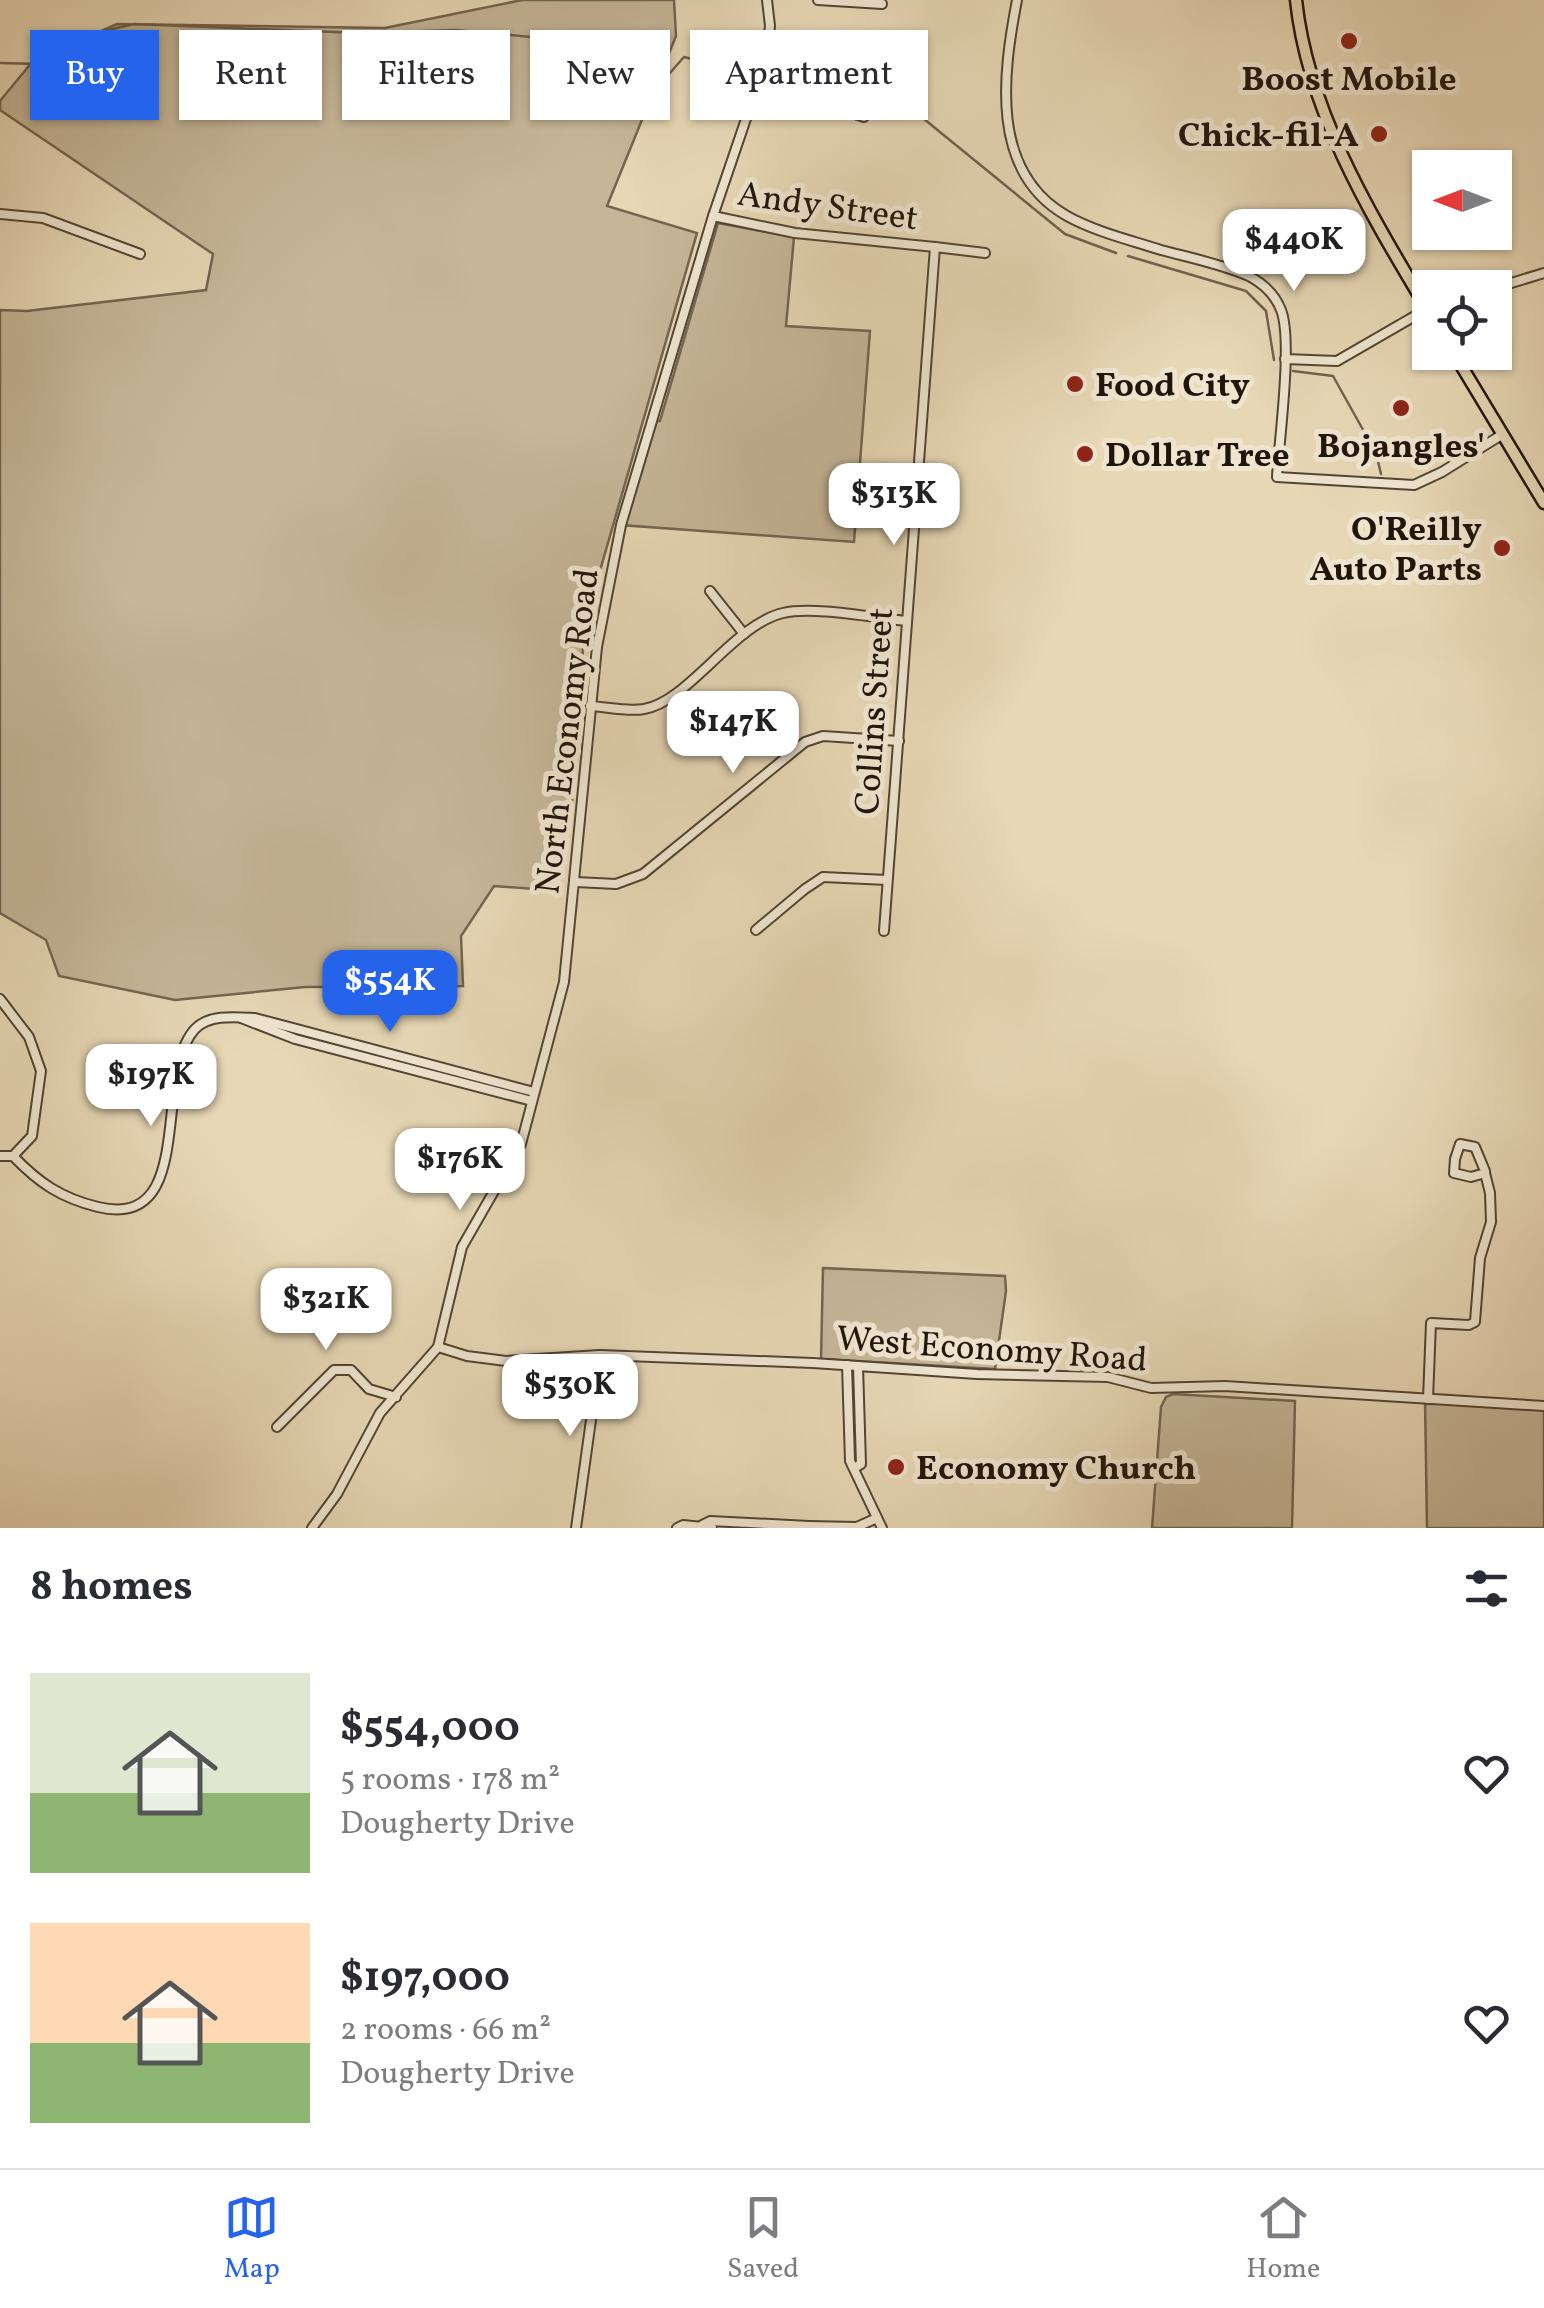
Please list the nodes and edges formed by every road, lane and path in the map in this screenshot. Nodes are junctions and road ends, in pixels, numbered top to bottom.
1 (767, 0) edge
2 (818, 0) edge
3 (1017, 0) edge
4 (1296, 0) edge
5 (882, 4) dead end
6 (770, 30) edge
7 (745, 120) edge
8 (0, 214) edge
9 (713, 216) junction
10 (935, 248) junction
11 (986, 252) dead end
12 (140, 254) dead end
13 (1544, 273) edge
14 (1412, 283) edge
15 (1512, 283) edge
16 (1412, 321) edge
17 (1285, 359) junction
18 (1464, 370) edge
19 (1504, 434) junction
20 (1544, 503) edge
21 (710, 592) dead end
22 (907, 622) junction
23 (744, 634) junction
24 (590, 706) junction
25 (899, 740) junction
26 (887, 880) junction
27 (576, 882) junction
28 (756, 930) dead end
29 (884, 931) dead end
30 (0, 998) edge
31 (533, 1097) junction
32 (0, 1156) edge
33 (13, 1156) junction
34 (1486, 1172) junction
35 (438, 1348) junction
36 (600, 1355) junction
37 (847, 1365) junction
38 (858, 1366) junction
39 (396, 1397) junction
40 (1428, 1398) junction
41 (1544, 1406) edge
42 (278, 1426) dead end
43 (856, 1468) junction
44 (877, 1518) junction
45 (707, 1527) edge
46 (807, 1527) edge
47 (312, 1528) edge
48 (576, 1528) edge
49 (677, 1528) edge
50 (882, 1528) edge

1 - 6 street, North Economy Road
2 - 5 street
3 - 17 street
4 - 14 main road
7 - 9 street, North Economy Road
8 - 12 street
9 - 10 street, Andy Street
9 - 24 street, North Economy Road
10 - 11 street
10 - 22 street, Collins Street
13 - 15 street
16 - 17 street
17 - 19 street
18 - 19 main road
19 - 20 main road
21 - 23 street
22 - 23 street
22 - 25 street, Collins Street
23 - 24 street
24 - 27 street, North Economy Road
25 - 26 street, Collins Street
25 - 27 street
26 - 28 street
26 - 29 street, Collins Street
27 - 31 street, North Economy Road
30 - 33 street
31 - 33 street
31 - 35 street, North Economy Road
32 - 33 street
34 - 34 street
34 - 40 street
35 - 36 street, West Economy Road
35 - 39 street
36 - 37 street, West Economy Road
36 - 48 street
37 - 38 street, West Economy Road
37 - 43 street
38 - 40 street, West Economy Road
38 - 43 street
39 - 42 street
39 - 47 street
40 - 41 street, West Economy Road
43 - 44 street
44 - 46 street
44 - 50 street
45 - 46 street
45 - 49 street

